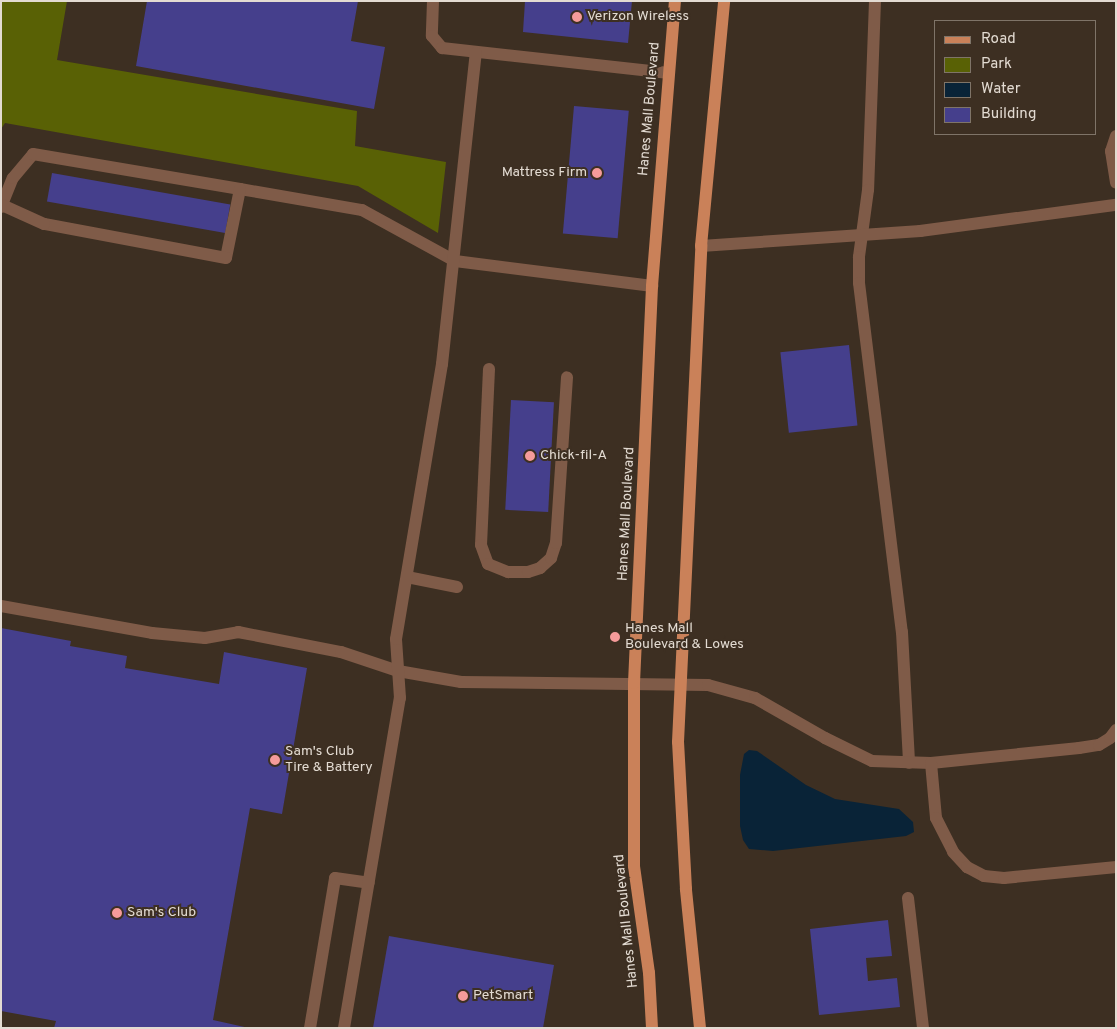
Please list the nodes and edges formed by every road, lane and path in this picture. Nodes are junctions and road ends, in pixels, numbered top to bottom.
1 (433, 1) edge
2 (675, 1) edge
3 (724, 1) edge
4 (875, 1) edge
5 (476, 53) junction
6 (667, 73) junction
7 (1116, 136) edge
8 (1116, 183) edge
9 (240, 189) junction
10 (1116, 205) edge
11 (2, 206) edge
12 (863, 236) junction
13 (701, 246) junction
14 (455, 261) junction
15 (652, 286) junction
16 (489, 369) dead end
17 (566, 377) dead end
18 (407, 577) junction
19 (457, 587) dead end
20 (1, 606) edge
21 (398, 672) junction
22 (634, 683) junction
23 (680, 683) junction
24 (1116, 730) edge
25 (931, 762) junction
26 (909, 763) junction
27 (1116, 867) edge
28 (370, 883) junction
29 (908, 898) dead end
30 (310, 1028) edge
31 (344, 1028) edge
32 (652, 1028) edge
33 (700, 1028) edge
34 (923, 1028) edge

1 - 5 lane
2 - 6 main road, Hanes Mall Boulevard
3 - 13 main road
4 - 12 lane
5 - 6 lane
5 - 14 lane
6 - 15 main road, Hanes Mall Boulevard
7 - 8 lane
9 - 11 lane
9 - 11 lane
9 - 14 lane
10 - 12 lane
12 - 13 lane
12 - 26 lane
13 - 23 main road
14 - 15 lane
14 - 18 lane
15 - 22 main road, Hanes Mall Boulevard
16 - 17 lane
18 - 19 lane
18 - 21 lane
20 - 21 lane
21 - 22 lane
21 - 28 lane
22 - 23 lane
22 - 32 main road, Hanes Mall Boulevard
23 - 26 lane
23 - 33 main road
24 - 25 lane
25 - 26 lane
25 - 27 lane
28 - 30 lane
28 - 31 lane
29 - 34 lane

